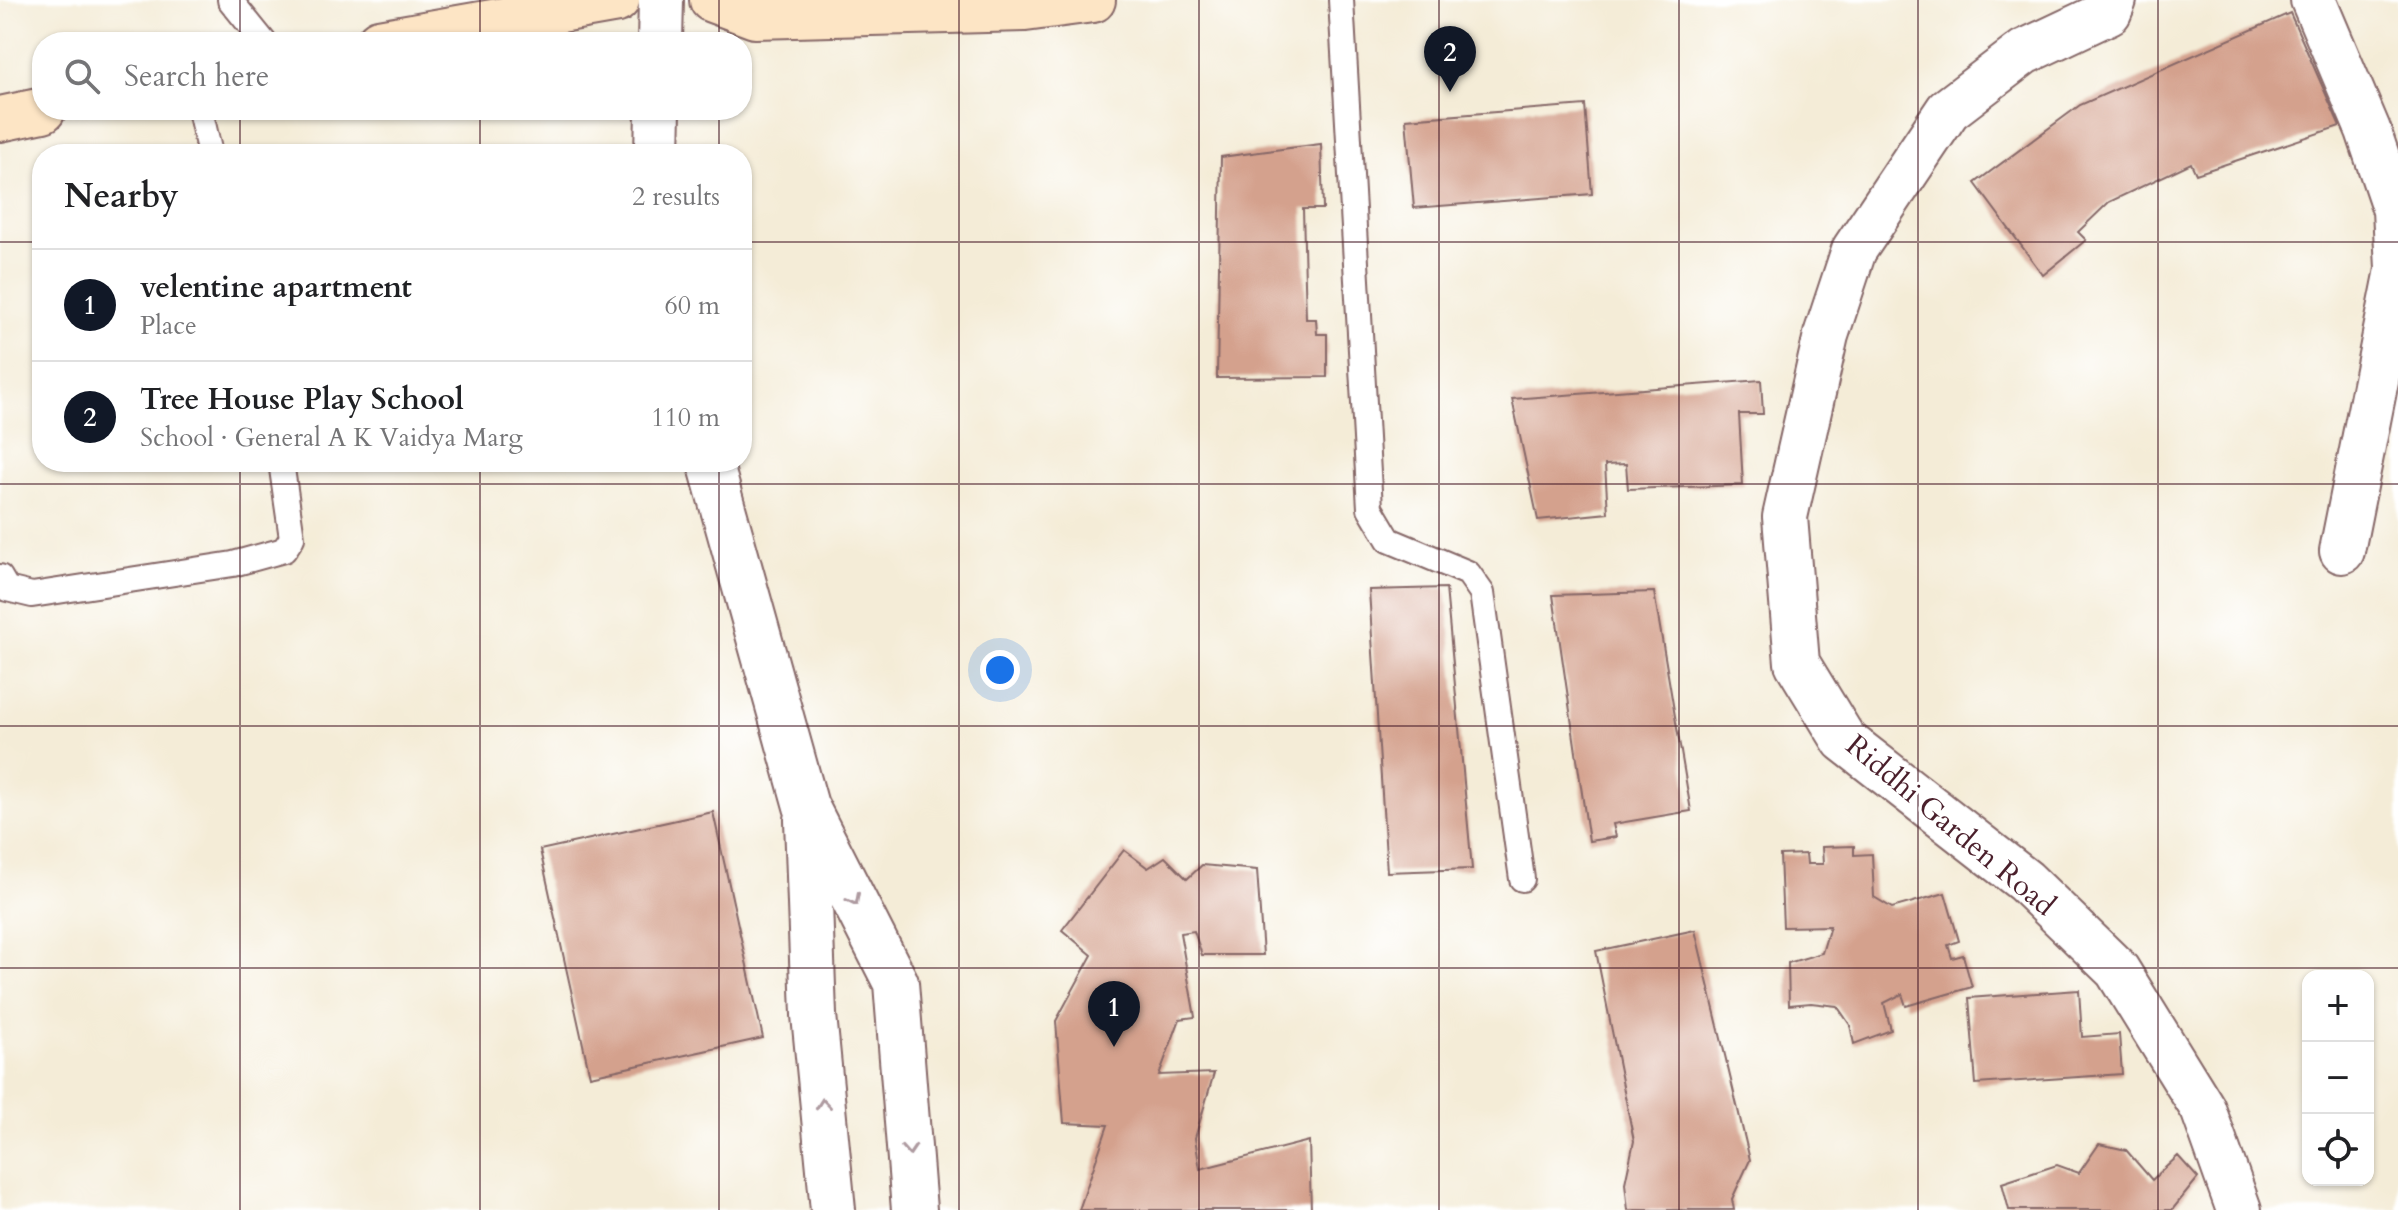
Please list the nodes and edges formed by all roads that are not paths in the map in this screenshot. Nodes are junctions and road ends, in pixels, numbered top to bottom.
1 (230, 0) edge
2 (617, 0) edge
3 (661, 0) edge
4 (712, 0) edge
5 (1093, 0) edge
6 (1341, 0) edge
7 (2114, 0) edge
8 (2313, 0) edge
9 (838, 7) edge
10 (755, 8) edge
11 (256, 32) edge
12 (436, 32) edge
13 (660, 32) edge
14 (32, 112) edge
15 (0, 119) edge
16 (202, 120) edge
17 (658, 120) edge
18 (208, 144) edge
19 (657, 144) edge
20 (2398, 269) edge
21 (282, 472) edge
22 (713, 472) edge
23 (2342, 551) dead end
24 (0, 577) edge
25 (806, 806) junction
26 (1522, 879) dead end
27 (833, 1210) edge
28 (914, 1210) edge
29 (2239, 1210) edge

1 - 11 lane
2 - 12 main road
3 - 13 street
4 - 10 main road
5 - 9 main road
6 - 26 lane
7 - 29 street, Riddhi Garden Road
8 - 20 street
9 - 10 main road
14 - 15 main road
16 - 18 lane
17 - 19 street
20 - 23 street
21 - 24 lane
22 - 25 street
27 -> 25 street
25 -> 28 street

